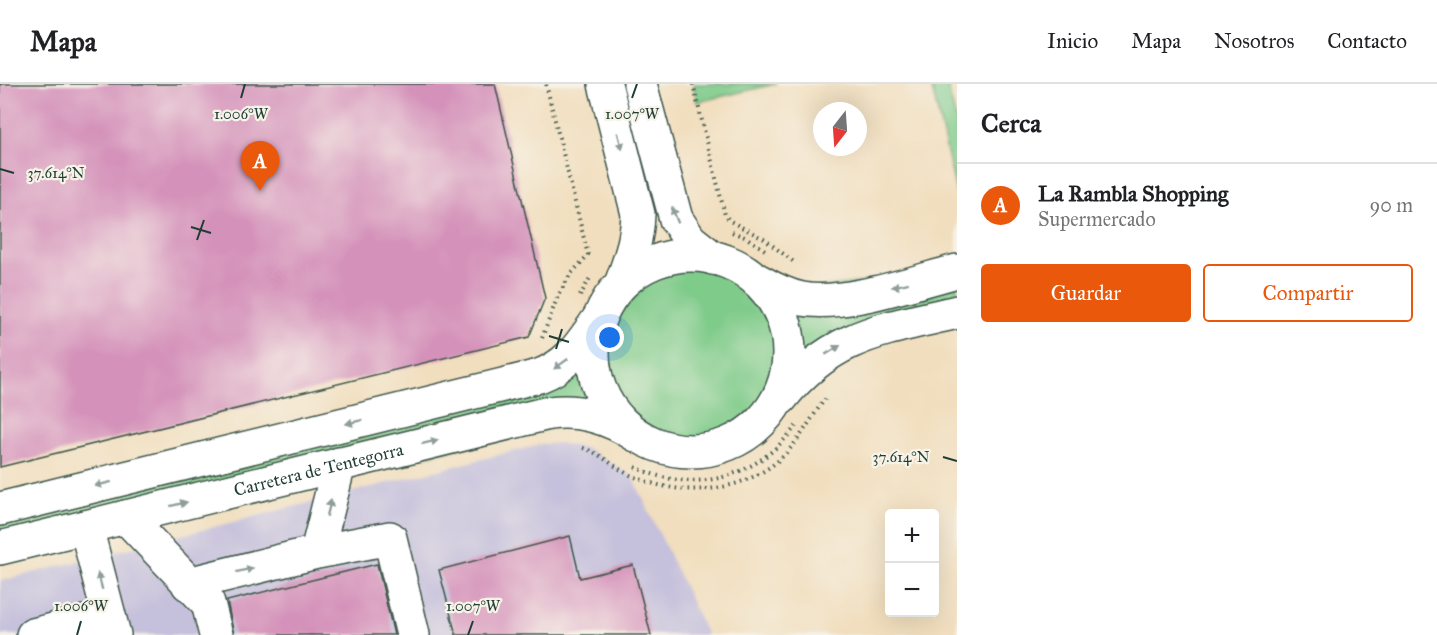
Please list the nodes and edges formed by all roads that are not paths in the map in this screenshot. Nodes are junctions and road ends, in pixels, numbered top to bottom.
1 (605, 84) edge
2 (640, 84) edge
3 (713, 258) junction
4 (763, 267) junction
5 (957, 272) edge
6 (621, 284) junction
7 (957, 312) edge
8 (598, 320) junction
9 (786, 414) junction
10 (633, 450) junction
11 (339, 464) junction
12 (0, 509) edge
13 (126, 517) junction
14 (86, 527) junction
15 (0, 548) edge
16 (317, 552) junction
17 (188, 584) junction
18 (112, 626) edge
19 (33, 635) edge
20 (216, 635) edge
21 (413, 635) edge

1 -> 6 main road
3 -> 2 main road
3 - 4 main road
3 - 6 main road
5 -> 4 main road
4 - 9 main road
6 - 8 main road
9 -> 7 main road
8 - 10 main road
8 -> 12 main road, Carretera de Tentegorra
9 - 10 main road
11 -> 10 main road, Carretera de Tentegorra
13 -> 11 main road, Carretera de Tentegorra
16 -> 11 main road
13 - 14 main road, Carretera de Tentegorra
13 - 17 main road
14 - 15 main road, Carretera de Tentegorra
18 -> 14 main road
17 -> 16 main road
16 - 21 main road
17 - 20 main road
18 - 19 main road

